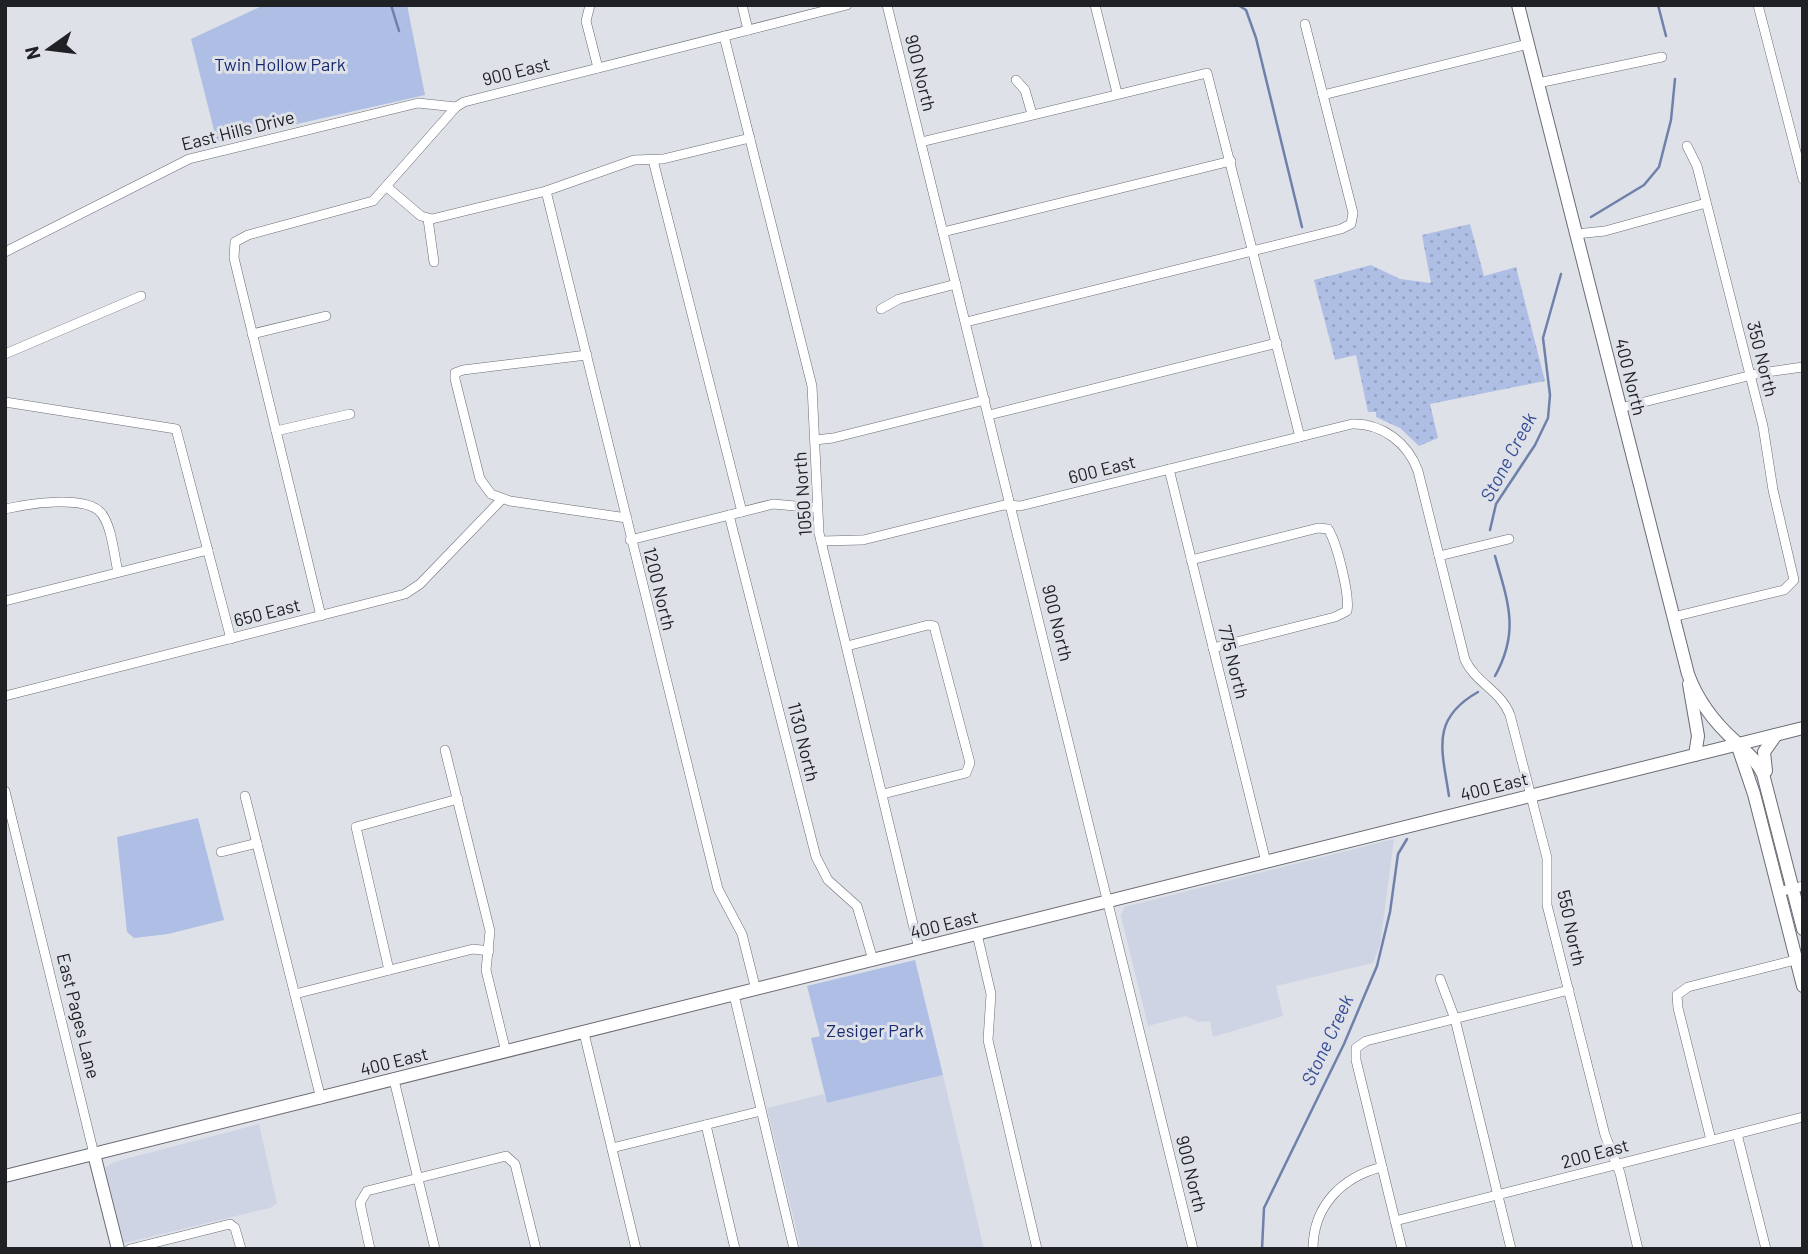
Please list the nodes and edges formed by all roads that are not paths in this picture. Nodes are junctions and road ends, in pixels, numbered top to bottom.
1 (590, 5) edge
2 (742, 5) edge
3 (847, 5) edge
4 (887, 5) edge
5 (1095, 5) edge
6 (1518, 5) edge
7 (1758, 5) edge
8 (1306, 24) dead end
9 (748, 30) junction
10 (724, 36) junction
11 (1528, 44) junction
12 (1662, 57) dead end
13 (598, 68) junction
14 (1016, 80) dead end
15 (1538, 83) junction
16 (1116, 93) junction
17 (1323, 95) junction
18 (456, 107) junction
19 (1032, 114) junction
20 (750, 138) junction
21 (921, 142) junction
22 (1687, 146) dead end
23 (653, 160) junction
24 (1231, 161) junction
25 (1803, 179) edge
26 (387, 187) junction
27 (546, 191) junction
28 (1706, 203) junction
29 (428, 219) junction
30 (943, 232) junction
31 (1576, 234) junction
32 (1254, 251) junction
33 (5, 252) edge
34 (433, 262) dead end
35 (956, 284) junction
36 (141, 296) dead end
37 (881, 309) dead end
38 (326, 316) dead end
39 (966, 322) junction
40 (252, 334) junction
41 (1277, 344) junction
42 (5, 354) edge
43 (587, 355) junction
44 (1803, 367) edge
45 (1750, 375) junction
46 (985, 400) junction
47 (5, 402) edge
48 (1620, 408) junction
49 (350, 414) dead end
50 (989, 415) junction
51 (276, 431) junction
52 (1388, 434) joint
53 (1300, 437) junction
54 (815, 440) junction
55 (1169, 469) junction
56 (502, 499) junction
57 (1011, 506) junction
58 (817, 508) junction
59 (5, 509) edge
60 (742, 512) junction
61 (729, 515) junction
62 (627, 518) junction
63 (1509, 539) dead end
64 (630, 540) junction
65 (821, 541) junction
66 (208, 550) junction
67 (1438, 556) junction
68 (1191, 560) junction
69 (118, 572) junction
70 (5, 601) edge
71 (321, 616) junction
72 (1673, 617) junction
73 (231, 639) junction
74 (847, 646) junction
75 (1213, 648) junction
76 (1688, 674) junction
77 (5, 696) edge
78 (1803, 728) edge
79 (1776, 734) junction
80 (1737, 744) junction
81 (445, 750) dead end
82 (1695, 755) junction
83 (1768, 790) junction
84 (5, 792) edge
85 (883, 794) junction
86 (245, 796) dead end
87 (1531, 796) junction
88 (458, 799) junction
89 (257, 843) junction
90 (221, 852) dead end
91 (1266, 862) junction
92 (1798, 887) edge
93 (1779, 892) junction
94 (1110, 901) junction
95 (1803, 929) edge
96 (977, 934) junction
97 (919, 949) junction
98 (489, 951) junction
99 (1799, 959) edge
100 (873, 960) junction
101 (389, 970) junction
102 (1440, 979) dead end
103 (1803, 986) edge
104 (756, 990) junction
105 (1569, 990) junction
106 (295, 994) junction
107 (734, 995) junction
108 (1455, 1019) junction
109 (584, 1033) junction
110 (506, 1052) junction
111 (394, 1080) junction
112 (321, 1098) junction
113 (761, 1111) junction
114 (1803, 1117) edge
115 (706, 1125) junction
116 (1737, 1133) junction
117 (1711, 1140) junction
118 (612, 1148) junction
119 (94, 1154) junction
120 (1617, 1164) junction
121 (1381, 1167) junction
122 (5, 1176) edge
123 (417, 1178) junction
124 (1498, 1195) junction
125 (1395, 1221) junction
126 (166, 1244) edge
127 (118, 1249) edge
128 (130, 1249) edge
129 (241, 1249) edge
130 (370, 1249) edge
131 (435, 1249) edge
132 (536, 1249) edge
133 (636, 1249) edge
134 (735, 1249) edge
135 (794, 1249) edge
136 (1037, 1249) edge
137 (1194, 1249) edge
138 (1313, 1249) edge
139 (1402, 1249) edge
140 (1511, 1249) edge
141 (1638, 1249) edge
142 (1766, 1249) edge

1 - 13 street
2 - 9 street
3 - 9 street, 900 East
4 - 21 street, 900 North
5 - 16 street
6 - 11 main road, 400 North
7 - 25 street
8 - 17 street
9 - 10 street, 900 East
10 - 13 street, 900 East
10 - 20 street, 1050 North
11 - 15 main road, 400 North
11 - 17 street
12 - 15 street
13 - 18 street, 900 East
14 - 19 street
15 - 31 main road, 400 North
16 - 19 street
16 - 24 street
17 - 32 street
18 - 26 street, 900 East
18 - 33 street, East Hills Drive
19 - 21 street
20 - 23 street
20 - 54 street, 1050 North
21 - 30 street, 900 North
22 - 28 street, 350 North
23 - 27 street
23 - 60 street
24 - 30 street
24 - 32 street
26 - 29 street
26 - 40 street, 900 East
27 - 29 street
27 - 43 street, 1200 North
28 - 31 street
28 - 45 street, 350 North
29 - 34 street
30 - 35 street, 900 North
31 - 48 main road, 400 North
32 - 39 street
32 - 41 street
35 - 37 street
35 - 39 street, 900 North
36 - 42 street
38 - 40 street
39 - 46 street, 900 North
40 - 51 street
41 - 50 street
41 - 53 street
43 - 56 street
43 - 62 street, 1200 North
44 - 45 street
45 - 48 street
45 - 72 street, 350 North
46 - 50 street, 900 North
46 - 54 street
47 - 66 street
48 - 72 main road, 400 North
49 - 51 street
50 - 57 street, 900 North
51 - 71 street
52 - 53 street, 600 East
52 - 67 street, 550 North
53 - 55 street, 600 East
54 - 58 street, 1050 North
55 - 57 street, 600 East
55 - 68 street, 775 North
56 - 62 street
56 - 71 street, 650 East
57 - 65 street, 600 East
57 - 94 street, 900 North
58 - 60 street
58 - 65 street, 1050 North
59 - 69 street
60 - 61 street
61 - 64 street
61 - 100 street, 1130 North
62 - 64 street, 1200 North
63 - 67 street
64 - 104 street, 1200 North
65 - 74 street, 1050 North
66 - 69 street
66 - 73 street
67 - 87 street, 550 North
68 - 75 street, 775 North
68 - 75 street
69 - 70 street
71 - 73 street, 650 East
72 - 76 main road, 400 North
73 - 77 street, 650 East
74 - 85 street, 1050 North
74 - 85 street
75 - 91 street, 775 North
76 - 80 main road, 400 North
76 - 82 main road
78 - 79 main road, 400 East
79 - 80 main road, 400 East
79 - 83 main road
80 - 82 main road, 400 East
80 - 83 main road, 400 North
80 - 93 main road, 400 North
81 - 88 street
82 - 87 main road, 400 East
83 - 92 main road, 400 North
84 - 119 street, East Pages Lane
85 - 97 street, 1050 North
86 - 89 street
87 - 91 main road, 400 East
87 - 105 street, 550 North
88 - 98 street
88 - 101 street
89 - 90 street
89 - 106 street
91 - 94 main road, 400 East
92 - 93 street
92 - 95 main road, 400 North
93 - 99 main road, 400 North
94 - 96 main road, 400 East
94 - 137 street, 900 North
96 - 97 main road, 400 East
96 - 136 street
97 - 100 main road, 400 East
98 - 101 street
98 - 110 street
99 - 103 main road, 400 North
99 - 117 street
100 - 104 main road, 400 East
101 - 106 street
102 - 108 street
104 - 107 main road, 400 East
105 - 108 street
105 - 120 street, 550 North
106 - 112 street
107 - 109 main road, 400 East
107 - 113 street
108 - 121 street
108 - 124 street
109 - 110 main road, 400 East
109 - 118 street
110 - 111 main road, 400 East
111 - 112 main road, 400 East
111 - 123 street
112 - 119 main road, 400 East
113 - 115 street
113 - 135 street
114 - 116 street, 200 East
115 - 118 street
115 - 134 street
116 - 117 street, 200 East
116 - 142 street
117 - 120 street, 200 East
118 - 133 street
119 - 122 main road, 400 East
119 - 127 main road, East Pages Lane
120 - 124 street, 200 East
120 - 141 street, 550 North
121 - 125 street
121 - 138 street
123 - 130 street
123 - 131 street
123 - 132 street
124 - 125 street, 200 East
124 - 140 street
125 - 139 street
126 - 128 street
126 - 129 street

